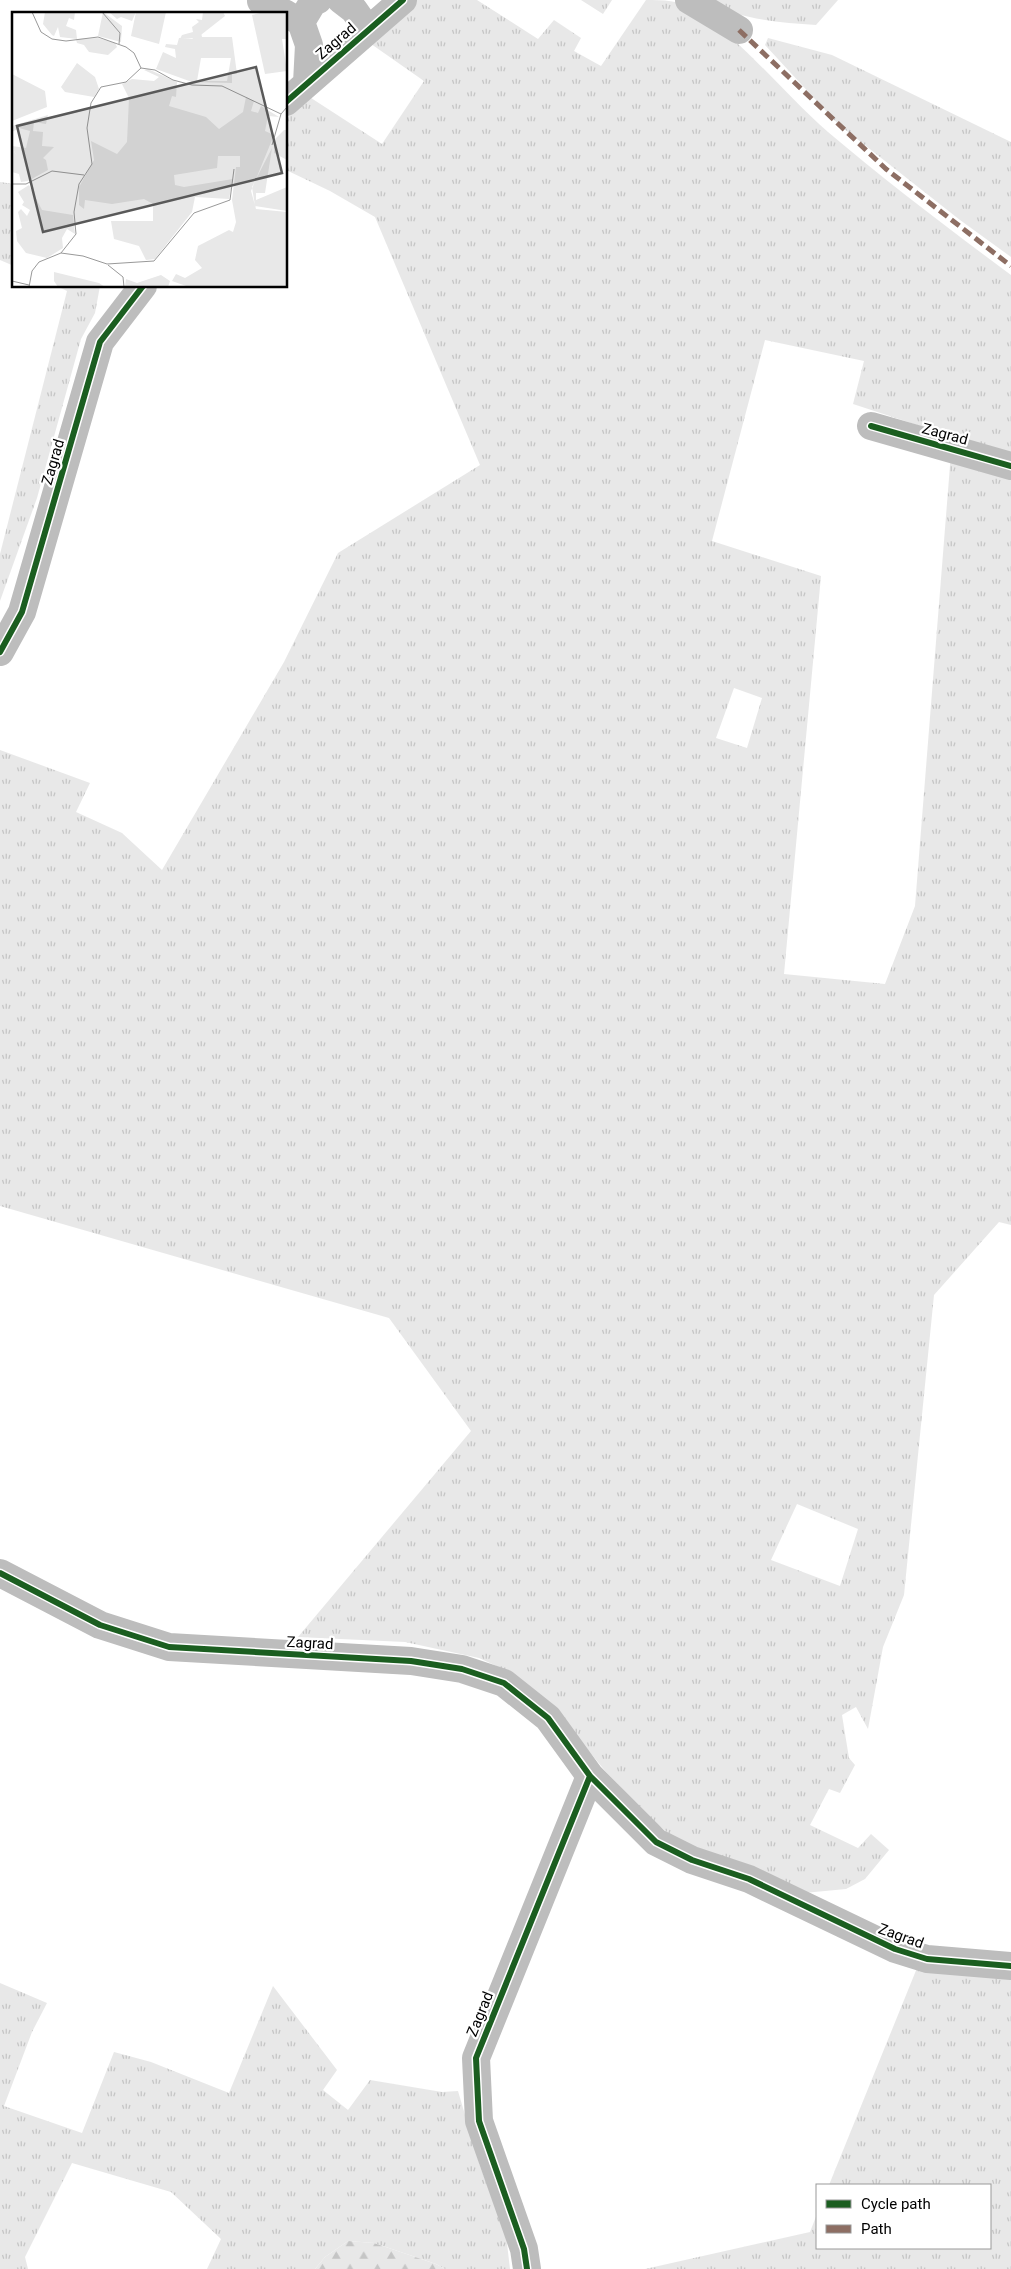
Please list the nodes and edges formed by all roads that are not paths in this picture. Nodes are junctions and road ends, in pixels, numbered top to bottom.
1 (318, 0) edge
2 (341, 0) edge
3 (403, 0) edge
4 (688, 0) edge
5 (261, 1) edge
6 (283, 12) edge
7 (291, 16) edge
8 (368, 30) junction
9 (739, 30) dead end
10 (307, 83) junction
11 (288, 100) edge
12 (141, 288) edge
13 (872, 426) dead end
14 (1011, 466) edge
15 (0, 652) edge
16 (0, 1574) edge
17 (590, 1776) junction
18 (1011, 1966) edge
19 (527, 2269) edge

1 - 7 street
2 - 8 street
3 - 8 street, Zagrad
4 - 9 street
5 - 6 street
7 - 10 street
8 - 10 street, Zagrad
10 - 11 street, Zagrad
12 - 15 street, Zagrad
13 - 14 street, Zagrad
16 - 17 street, Zagrad
17 - 18 street, Zagrad
17 - 19 street, Zagrad

